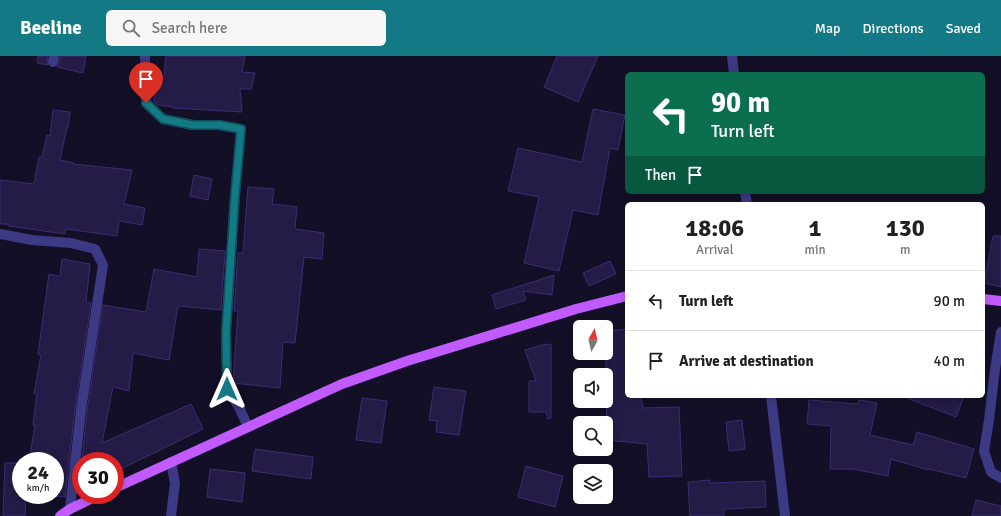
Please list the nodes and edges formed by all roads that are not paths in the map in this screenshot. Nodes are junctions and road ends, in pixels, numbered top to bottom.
1 (145, 56) edge
2 (732, 56) edge
3 (734, 72) edge
4 (0, 234) edge
5 (625, 296) edge
6 (985, 299) edge
7 (1001, 301) edge
8 (1001, 332) edge
9 (771, 398) edge
10 (248, 427) junction
11 (171, 462) junction
12 (1001, 478) edge
13 (124, 484) edge
14 (80, 504) edge
15 (70, 509) junction
16 (60, 516) edge
17 (171, 516) edge
18 (784, 516) edge

1 - 10 street
2 - 3 street
4 - 15 street
5 - 10 main road
6 - 7 main road
8 - 12 street
9 - 18 street
10 - 11 main road
11 - 13 main road
11 - 17 street
14 - 15 main road
15 - 16 main road

